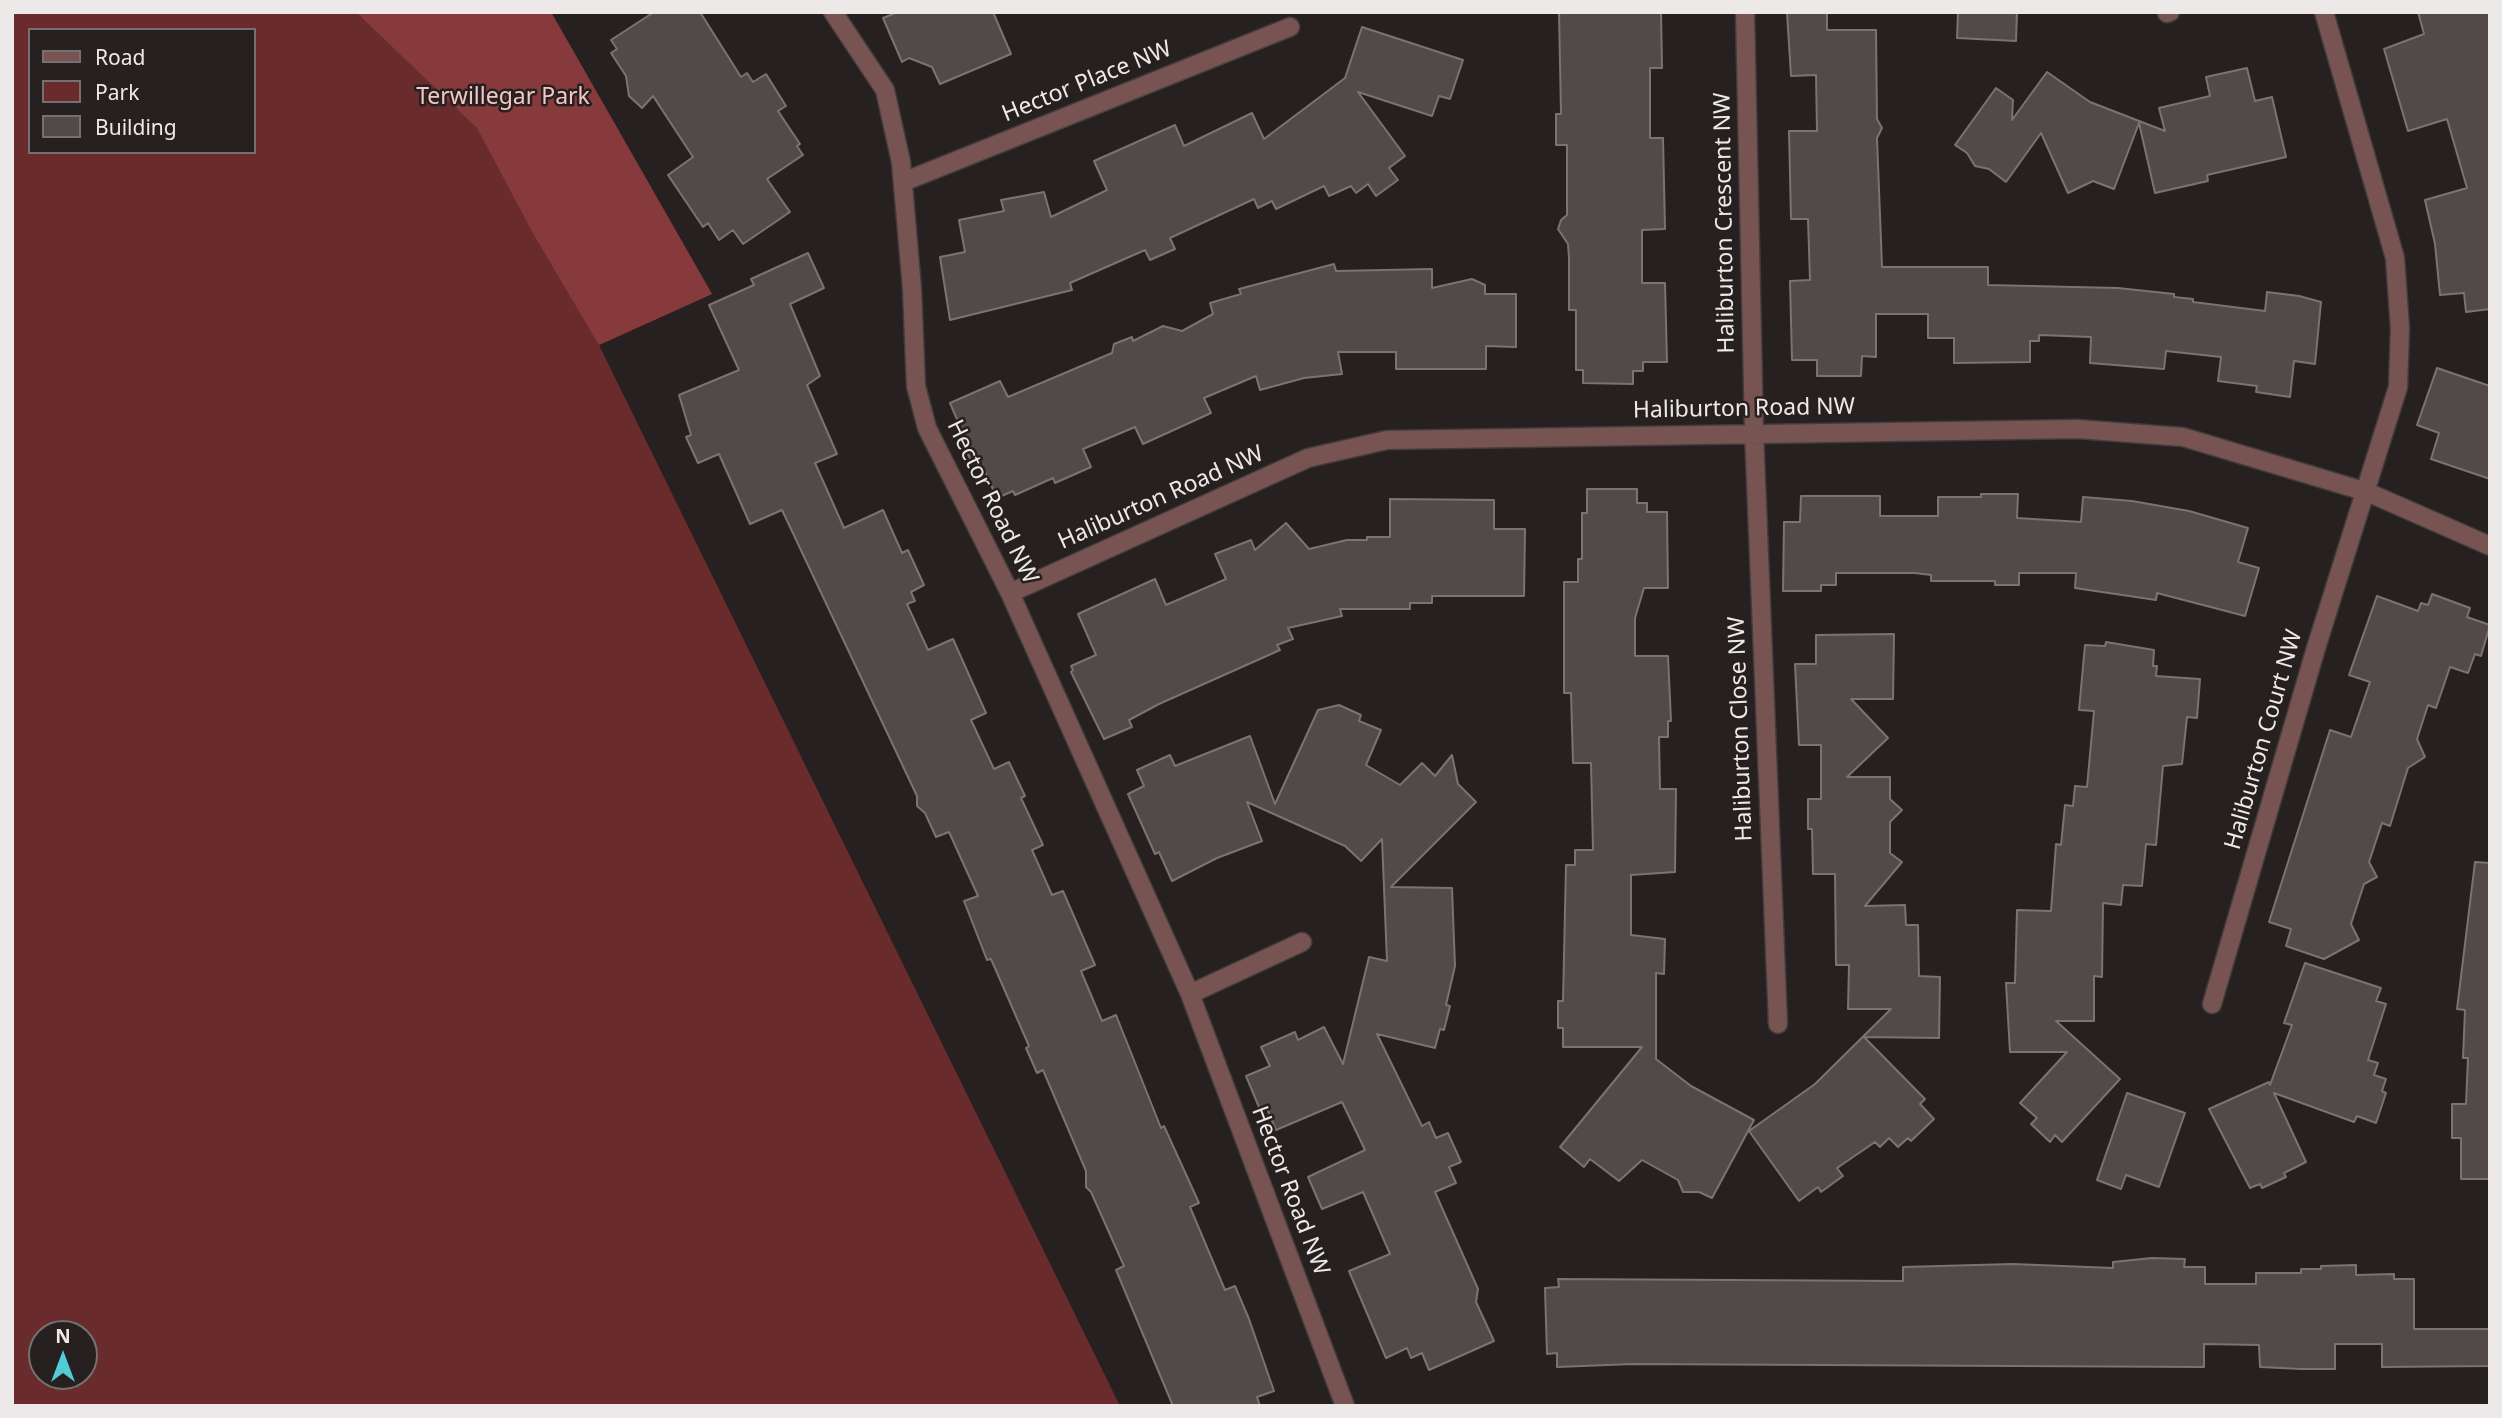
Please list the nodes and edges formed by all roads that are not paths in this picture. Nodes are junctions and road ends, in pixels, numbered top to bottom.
1 (833, 12) edge
2 (1745, 12) edge
3 (2324, 12) edge
4 (1290, 27) dead end
5 (903, 182) junction
6 (1754, 432) junction
7 (2367, 492) junction
8 (2490, 546) edge
9 (1010, 593) junction
10 (1302, 942) dead end
11 (1190, 994) junction
12 (2212, 1004) dead end
13 (1778, 1024) dead end
14 (1345, 1406) edge

1 - 5 street, Hector Road NW
2 - 6 street, Haliburton Crescent NW
3 - 7 street
4 - 5 street, Hector Place NW
5 - 9 street, Hector Road NW
6 - 7 street, Haliburton Road NW
6 - 9 street, Haliburton Road NW
6 - 13 street, Haliburton Close NW
7 - 8 street, Haliburton Road NW
7 - 12 street, Haliburton Court NW
9 - 11 street, Hector Road NW
10 - 11 street
11 - 14 street, Hector Road NW

